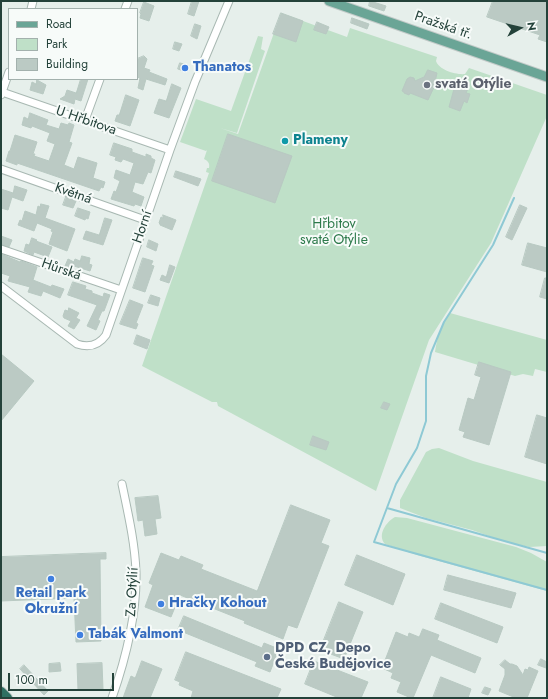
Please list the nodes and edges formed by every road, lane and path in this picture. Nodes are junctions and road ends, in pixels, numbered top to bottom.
1 (229, 1) edge
2 (329, 1) edge
3 (8, 75) edge
4 (547, 77) edge
5 (100, 80) edge
6 (2, 94) edge
7 (85, 120) junction
8 (170, 150) junction
9 (1, 169) edge
10 (145, 220) junction
11 (1, 249) edge
12 (1, 286) edge
13 (120, 290) junction
14 (122, 484) dead end
15 (1, 692) edge
16 (7, 698) edge
17 (112, 698) edge

1 - 8 street, Horní
2 - 4 main road, Pražská tř.
3 - 6 street
5 - 7 street
6 - 7 street, U Hřbitova
7 - 8 street, U Hřbitova
8 - 10 street, Horní
9 - 10 street, Květná
10 - 13 street, Horní
11 - 13 street, Hůrská
12 - 13 street, Horní
14 - 17 street, Za Otýlií
15 - 16 highway

